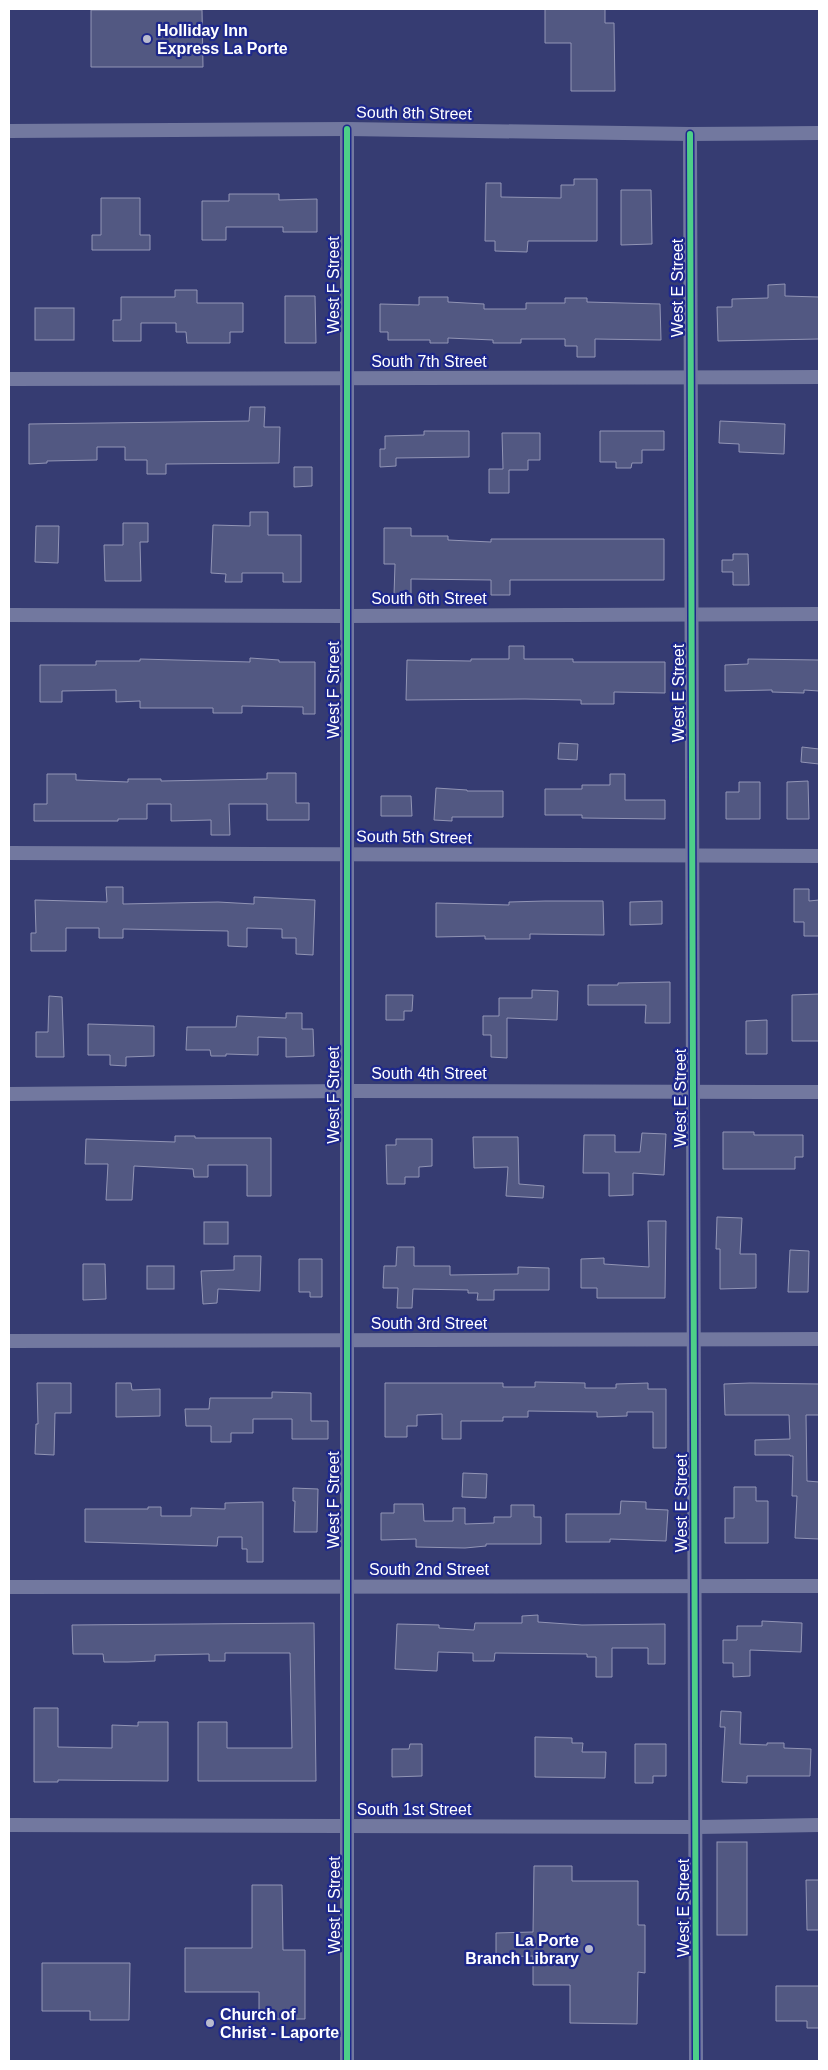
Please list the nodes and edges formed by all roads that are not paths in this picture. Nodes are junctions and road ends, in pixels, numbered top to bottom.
1 (347, 129) junction
2 (9, 131) edge
3 (819, 133) edge
4 (690, 134) junction
5 (819, 377) edge
6 (347, 378) junction
7 (690, 378) junction
8 (9, 379) edge
9 (692, 614) junction
10 (819, 614) edge
11 (9, 615) edge
12 (347, 616) junction
13 (9, 853) edge
14 (347, 854) junction
15 (819, 856) edge
16 (693, 857) junction
17 (347, 1090) junction
18 (694, 1092) junction
19 (819, 1092) edge
20 (9, 1094) edge
21 (694, 1339) junction
22 (819, 1339) edge
23 (9, 1341) edge
24 (347, 1341) junction
25 (696, 1586) junction
26 (819, 1586) edge
27 (9, 1587) edge
28 (347, 1587) junction
29 (9, 1825) edge
30 (819, 1825) edge
31 (347, 1826) junction
32 (697, 1826) junction
33 (347, 2061) edge
34 (696, 2061) edge

1 - 2 street, South 8th Street
1 - 4 street, South 8th Street
1 - 6 street, West F Street
3 - 4 street, South 8th Street
4 - 7 street, West E Street
5 - 7 street, South 7th Street
6 - 7 street, South 7th Street
6 - 8 street, South 7th Street
6 - 12 street, West F Street
7 - 9 street, West E Street
9 - 10 street, South 6th Street
9 - 12 street, South 6th Street
9 - 16 street, West E Street
11 - 12 street, South 6th Street
12 - 14 street, West F Street
13 - 14 street, South 5th Street
14 - 16 street, South 5th Street
14 - 17 street, West F Street
15 - 16 street, South 5th Street
16 - 18 street, West E Street
17 - 18 street, South 4th Street
17 - 20 street, South 4th Street
17 - 24 street, West F Street
18 - 19 street, South 4th Street
18 - 21 street, West E Street
21 - 22 street, South 3rd Street
21 - 24 street, South 3rd Street
21 - 25 street, West E Street
23 - 24 street, South 3rd Street
24 - 28 street, West F Street
25 - 26 street, South 2nd Street
25 - 28 street, South 2nd Street
25 - 32 street, West E Street
27 - 28 street, South 2nd Street
28 - 31 street, West F Street
29 - 31 street, South 1st Street
30 - 32 street, South 1st Street
31 - 32 street, South 1st Street
31 - 33 street, West F Street
32 - 34 street, West E Street

